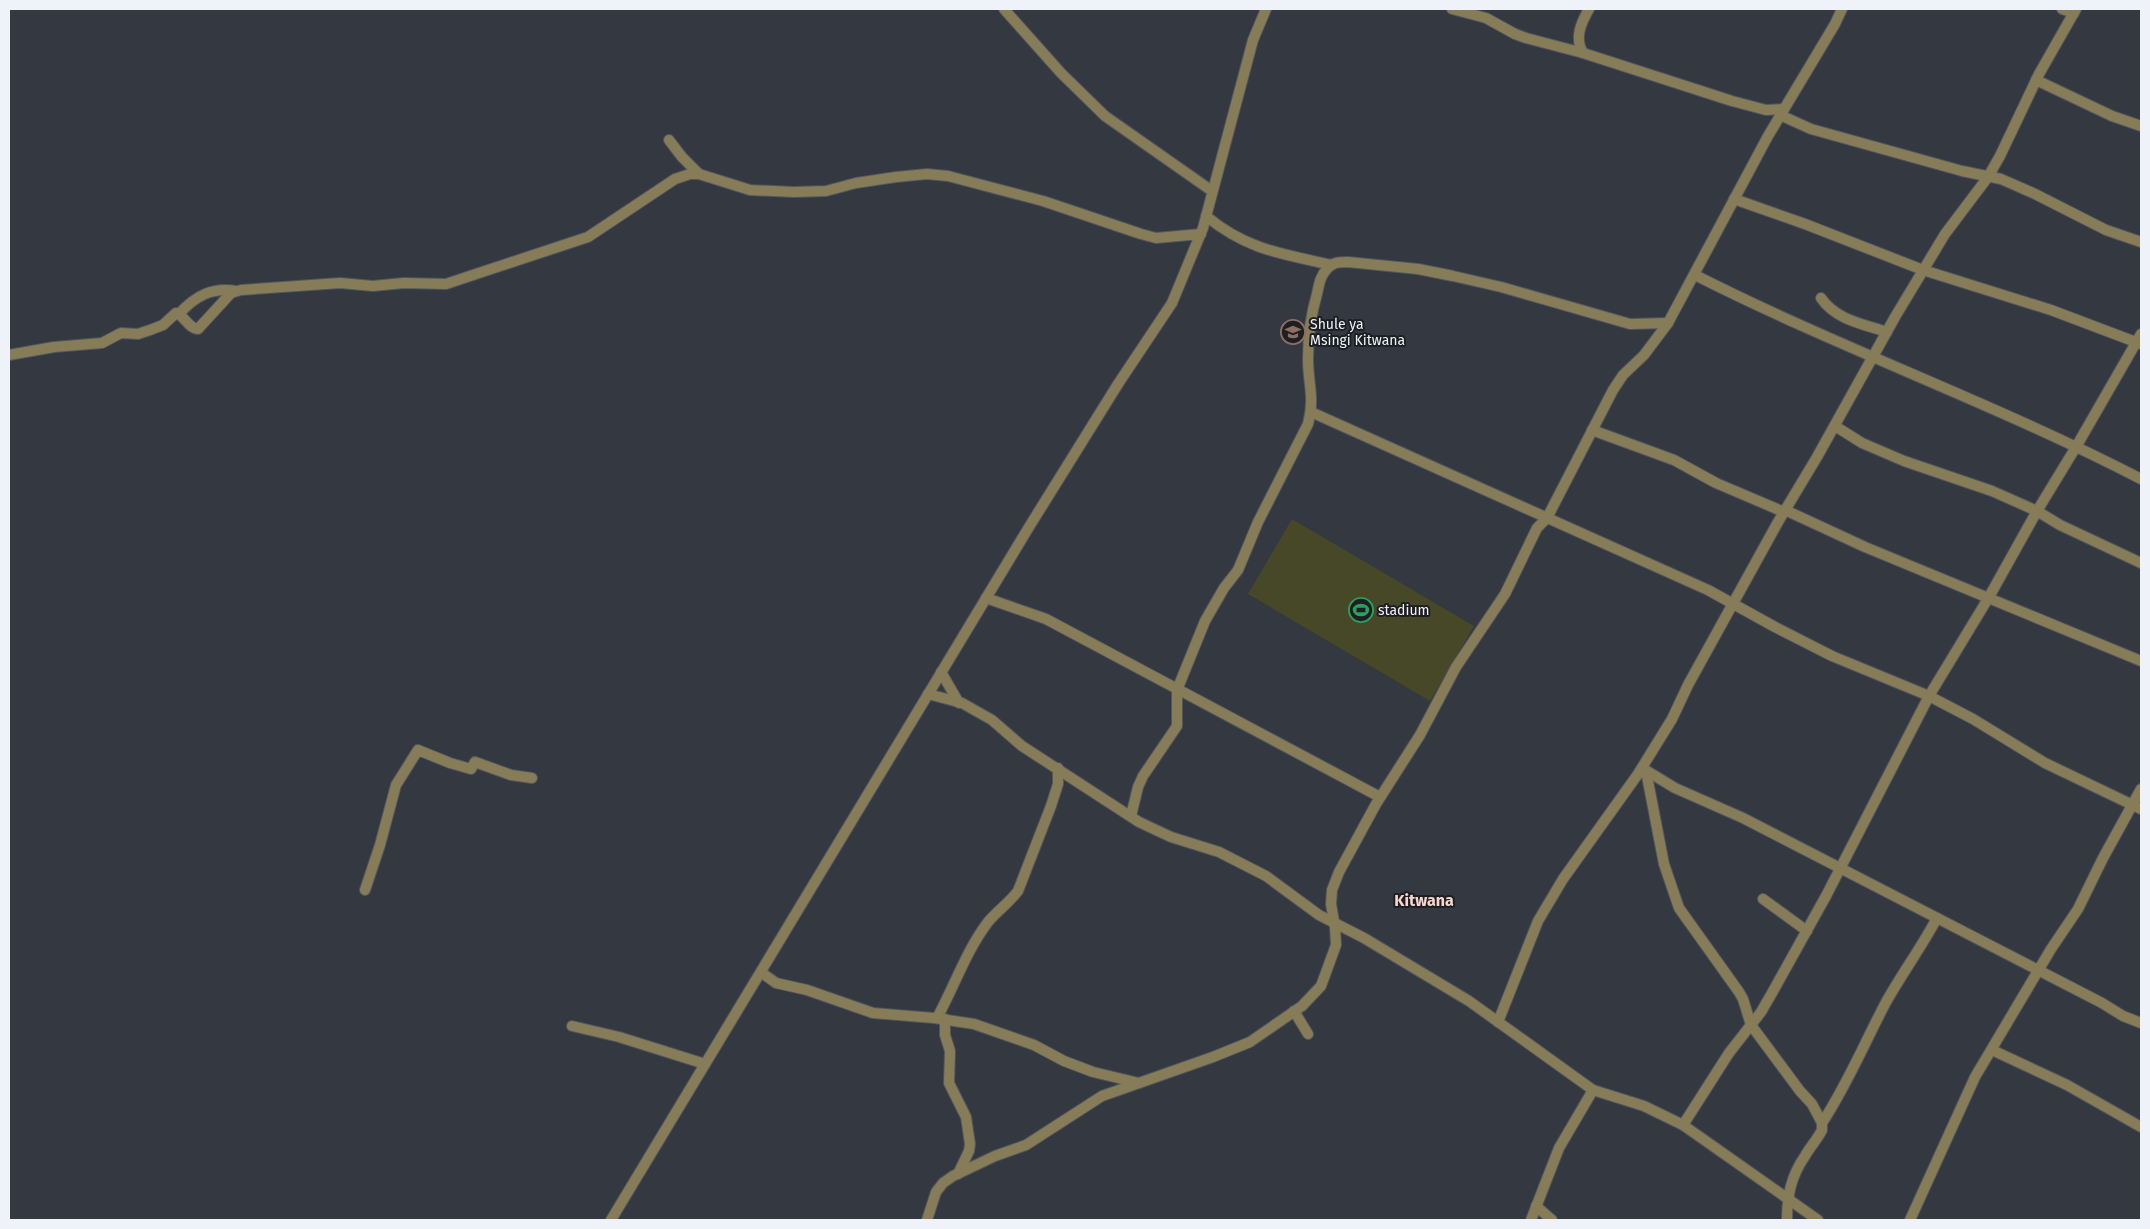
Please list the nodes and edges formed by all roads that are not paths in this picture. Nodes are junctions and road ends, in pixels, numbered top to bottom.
1 (1004, 9) edge
2 (1266, 9) edge
3 (1452, 9) edge
4 (1588, 9) edge
5 (1842, 9) edge
6 (2062, 9) edge
7 (2075, 11) edge
8 (1583, 53) junction
9 (2036, 80) junction
10 (1758, 108) junction
11 (1782, 112) junction
12 (2141, 126) edge
13 (1772, 129) junction
14 (670, 140) dead end
15 (699, 174) junction
16 (1988, 177) junction
17 (1212, 191) junction
18 (1734, 199) junction
19 (1206, 216) junction
20 (1201, 234) junction
21 (2141, 242) edge
22 (1332, 265) junction
23 (1923, 270) junction
24 (1695, 275) junction
25 (236, 291) junction
26 (1821, 298) dead end
27 (179, 314) junction
28 (1668, 323) junction
29 (1887, 332) junction
30 (2140, 340) edge
31 (9, 355) edge
32 (1874, 356) junction
33 (1311, 412) junction
34 (1835, 426) junction
35 (1592, 430) junction
36 (2076, 447) junction
37 (2141, 479) edge
38 (1784, 511) junction
39 (2037, 511) junction
40 (1547, 518) junction
41 (2141, 564) edge
42 (1989, 597) junction
43 (986, 598) junction
44 (1733, 604) junction
45 (2141, 662) edge
46 (941, 672) junction
47 (1177, 690) junction
48 (928, 694) junction
49 (1929, 696) junction
50 (959, 703) junction
51 (1058, 768) junction
52 (1644, 769) junction
53 (532, 778) dead end
54 (2141, 789) edge
55 (1380, 798) junction
56 (2137, 807) edge
57 (1131, 816) junction
58 (1840, 868) junction
59 (364, 890) dead end
60 (1763, 899) dead end
61 (1937, 918) junction
62 (1334, 922) junction
63 (1807, 931) junction
64 (2039, 970) junction
65 (762, 973) junction
66 (1294, 1011) junction
67 (941, 1019) junction
68 (1498, 1022) junction
69 (2141, 1023) edge
70 (1751, 1025) junction
71 (572, 1026) dead end
72 (1308, 1034) dead end
73 (1992, 1050) junction
74 (705, 1064) junction
75 (1140, 1083) junction
76 (1592, 1090) junction
77 (1822, 1123) junction
78 (1683, 1125) junction
79 (2141, 1127) edge
80 (958, 1174) junction
81 (1787, 1200) junction
82 (1536, 1206) junction
83 (612, 1220) edge
84 (927, 1220) edge
85 (1531, 1220) edge
86 (1552, 1220) edge
87 (1786, 1220) edge
88 (1818, 1220) edge
89 (1910, 1220) edge

1 - 17 street
2 - 17 street
3 - 8 street
4 - 8 street
5 - 11 street
6 - 7 street
7 - 9 street
8 - 10 street
9 - 12 street
9 - 16 street
10 - 11 street
10 - 13 street
11 - 13 street
11 - 16 street
13 - 18 street
14 - 15 street
15 - 20 street
15 - 25 street
16 - 21 street
16 - 23 street
17 - 19 street
18 - 23 street
18 - 24 street
19 - 20 street
19 - 22 street
20 - 43 street
22 - 28 street
22 - 33 street
23 - 29 street
23 - 30 street
24 - 28 street
24 - 32 street
25 - 27 street
25 - 27 street
26 - 29 street
27 - 31 street
28 - 35 street
29 - 32 street
30 - 36 street
32 - 34 street
32 - 36 street
33 - 40 street
33 - 47 street
34 - 38 street
34 - 39 street
35 - 38 street
35 - 40 street
36 - 37 street
36 - 39 street
38 - 42 street
38 - 44 street
39 - 41 street
39 - 42 street
40 - 44 street
40 - 55 street
42 - 45 street
42 - 49 street
43 - 46 street
43 - 47 street
44 - 49 street
44 - 52 street
46 - 48 street
46 - 50 street
47 - 55 street
47 - 57 street
48 - 50 street
48 - 65 street
49 - 56 street
49 - 58 street
50 - 51 street
51 - 57 street
51 - 67 street
52 - 58 street
52 - 68 street
52 - 70 street
53 - 59 street
54 - 56 street
55 - 62 street
56 - 64 street
57 - 62 street
58 - 61 street
58 - 63 street
60 - 63 street
61 - 64 street
61 - 77 street
62 - 66 street
62 - 68 street
63 - 70 street
64 - 69 street
64 - 73 street
65 - 67 street
65 - 74 street
66 - 72 street
66 - 75 street
67 - 75 street
67 - 80 street
68 - 76 street
70 - 77 street
70 - 78 street
71 - 74 street
73 - 79 street
73 - 89 street
74 - 83 street
75 - 80 street
76 - 78 street
76 - 82 street
77 - 81 street
78 - 81 street
80 - 84 street
81 - 87 street
81 - 88 street
82 - 85 street
82 - 86 street

